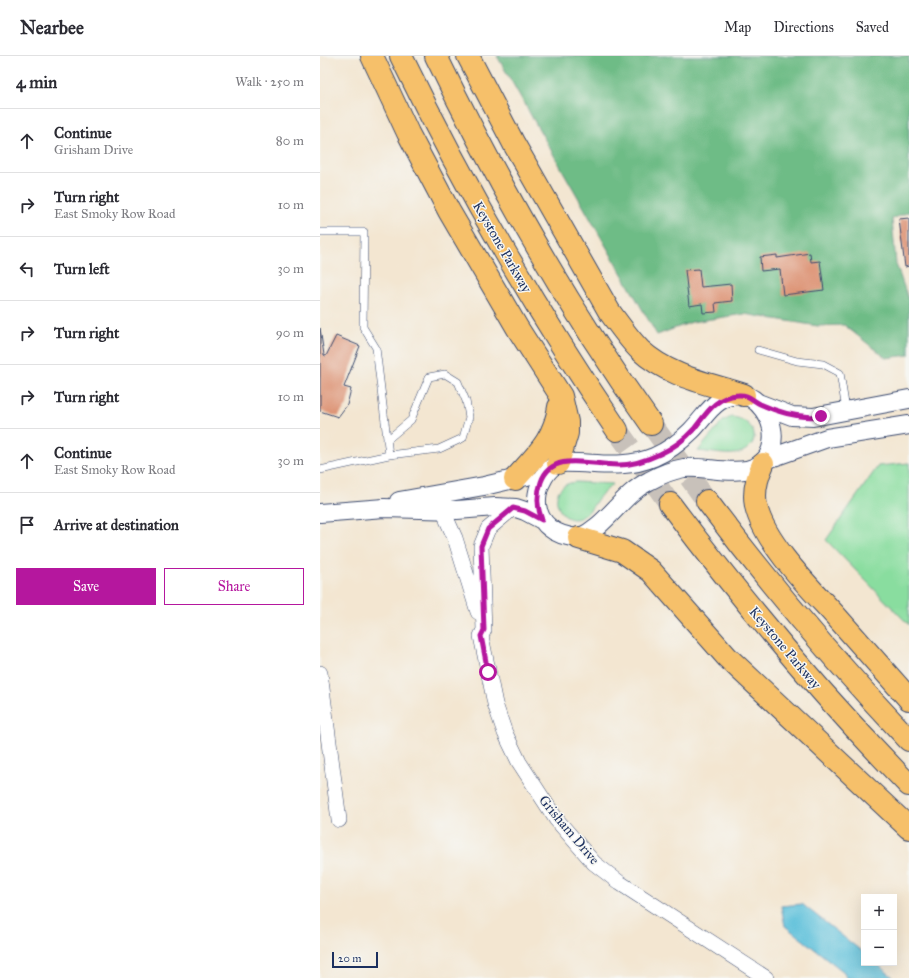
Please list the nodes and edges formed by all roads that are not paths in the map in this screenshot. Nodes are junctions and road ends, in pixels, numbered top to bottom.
1 (372, 56) edge
2 (401, 56) edge
3 (436, 56) edge
4 (468, 56) edge
5 (320, 232) edge
6 (758, 350) dead end
7 (561, 396) junction
8 (751, 399) junction
9 (909, 399) edge
10 (846, 410) junction
11 (651, 424) tunnel mouth
12 (909, 425) edge
13 (617, 430) tunnel mouth
14 (387, 440) junction
15 (389, 455) junction
16 (765, 461) junction
17 (552, 467) junction
18 (320, 470) edge
19 (515, 479) junction
20 (706, 501) tunnel mouth
21 (670, 504) tunnel mouth
22 (444, 508) junction
23 (513, 508) junction
24 (320, 513) edge
25 (542, 520) junction
26 (579, 538) junction
27 (484, 630) junction
28 (320, 672) edge
29 (909, 699) edge
30 (909, 740) edge
31 (909, 785) edge
32 (339, 820) dead end
33 (909, 828) edge
34 (766, 978) edge

1 - 7 highway
2 - 13 highway, Keystone Parkway
3 - 11 highway
4 - 8 highway
5 - 14 lane
6 - 10 lane
7 - 17 highway
7 - 19 highway
8 - 10 street
8 - 16 street
8 - 17 street
9 - 10 street
12 - 16 street
14 - 15 lane
14 - 15 lane
15 - 18 lane
16 - 26 street
16 - 29 highway
17 - 19 street
17 - 25 street
19 - 22 street
20 - 30 highway
21 - 31 highway, Keystone Parkway
22 - 23 street
22 - 24 street
22 - 27 street, Grisham Drive
23 - 25 street
23 - 27 street, Grisham Drive
25 - 26 street
26 - 33 highway
27 - 34 street, Grisham Drive
28 - 32 street

